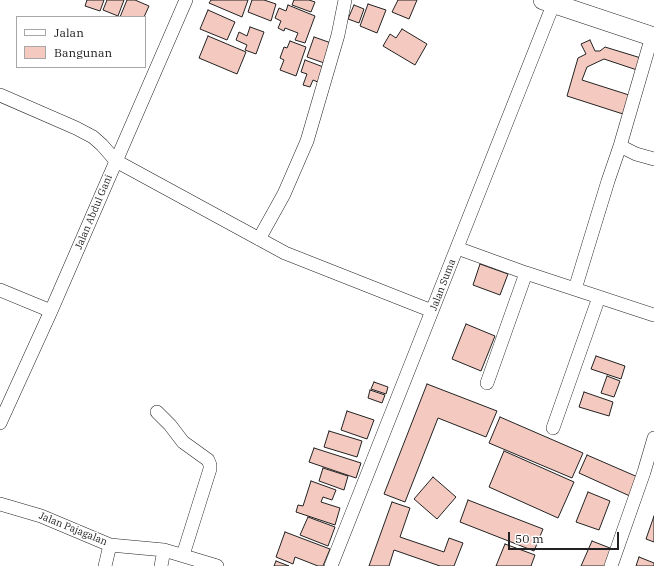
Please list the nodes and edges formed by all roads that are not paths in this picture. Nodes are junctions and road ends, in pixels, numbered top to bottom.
1 (186, 0) edge
2 (345, 0) edge
3 (550, 1) edge
4 (653, 36) edge
5 (0, 95) edge
6 (620, 146) junction
7 (654, 159) edge
8 (116, 161) junction
9 (259, 239) junction
10 (457, 248) junction
11 (526, 273) junction
12 (575, 289) junction
13 (0, 290) edge
14 (598, 297) junction
15 (50, 311) junction
16 (432, 311) junction
17 (654, 315) edge
18 (487, 383) dead end
19 (157, 412) dead end
20 (0, 423) edge
21 (553, 428) dead end
22 (654, 438) edge
23 (649, 474) edge
24 (0, 504) edge
25 (110, 545) junction
26 (164, 550) junction
27 (183, 555) junction
28 (105, 566) edge
29 (161, 566) edge
30 (217, 566) edge
31 (331, 566) edge
32 (611, 566) edge

1 - 8 street, Jalan Abdul Gani
2 - 9 street
3 - 4 street
3 - 10 street, Jalan Suma
4 - 6 street
5 - 8 street
6 - 7 street
6 - 12 street
8 - 9 street
8 - 15 street, Jalan Abdul Gani
9 - 16 street
10 - 11 street
10 - 16 street, Jalan Suma
11 - 12 street
11 - 18 street
12 - 14 street
13 - 15 street
14 - 17 street
14 - 21 street
15 - 20 street, Jalan Abdul Gani
16 - 31 street, Jalan Suma
19 - 27 street
22 - 23 street
23 - 32 street
24 - 25 street, Jalan Pajagalan
25 - 26 street, Jalan Pajagalan
25 - 28 street
26 - 27 street, Jalan Pajagalan
26 - 29 street
27 - 30 street, Jalan Pajagalan

